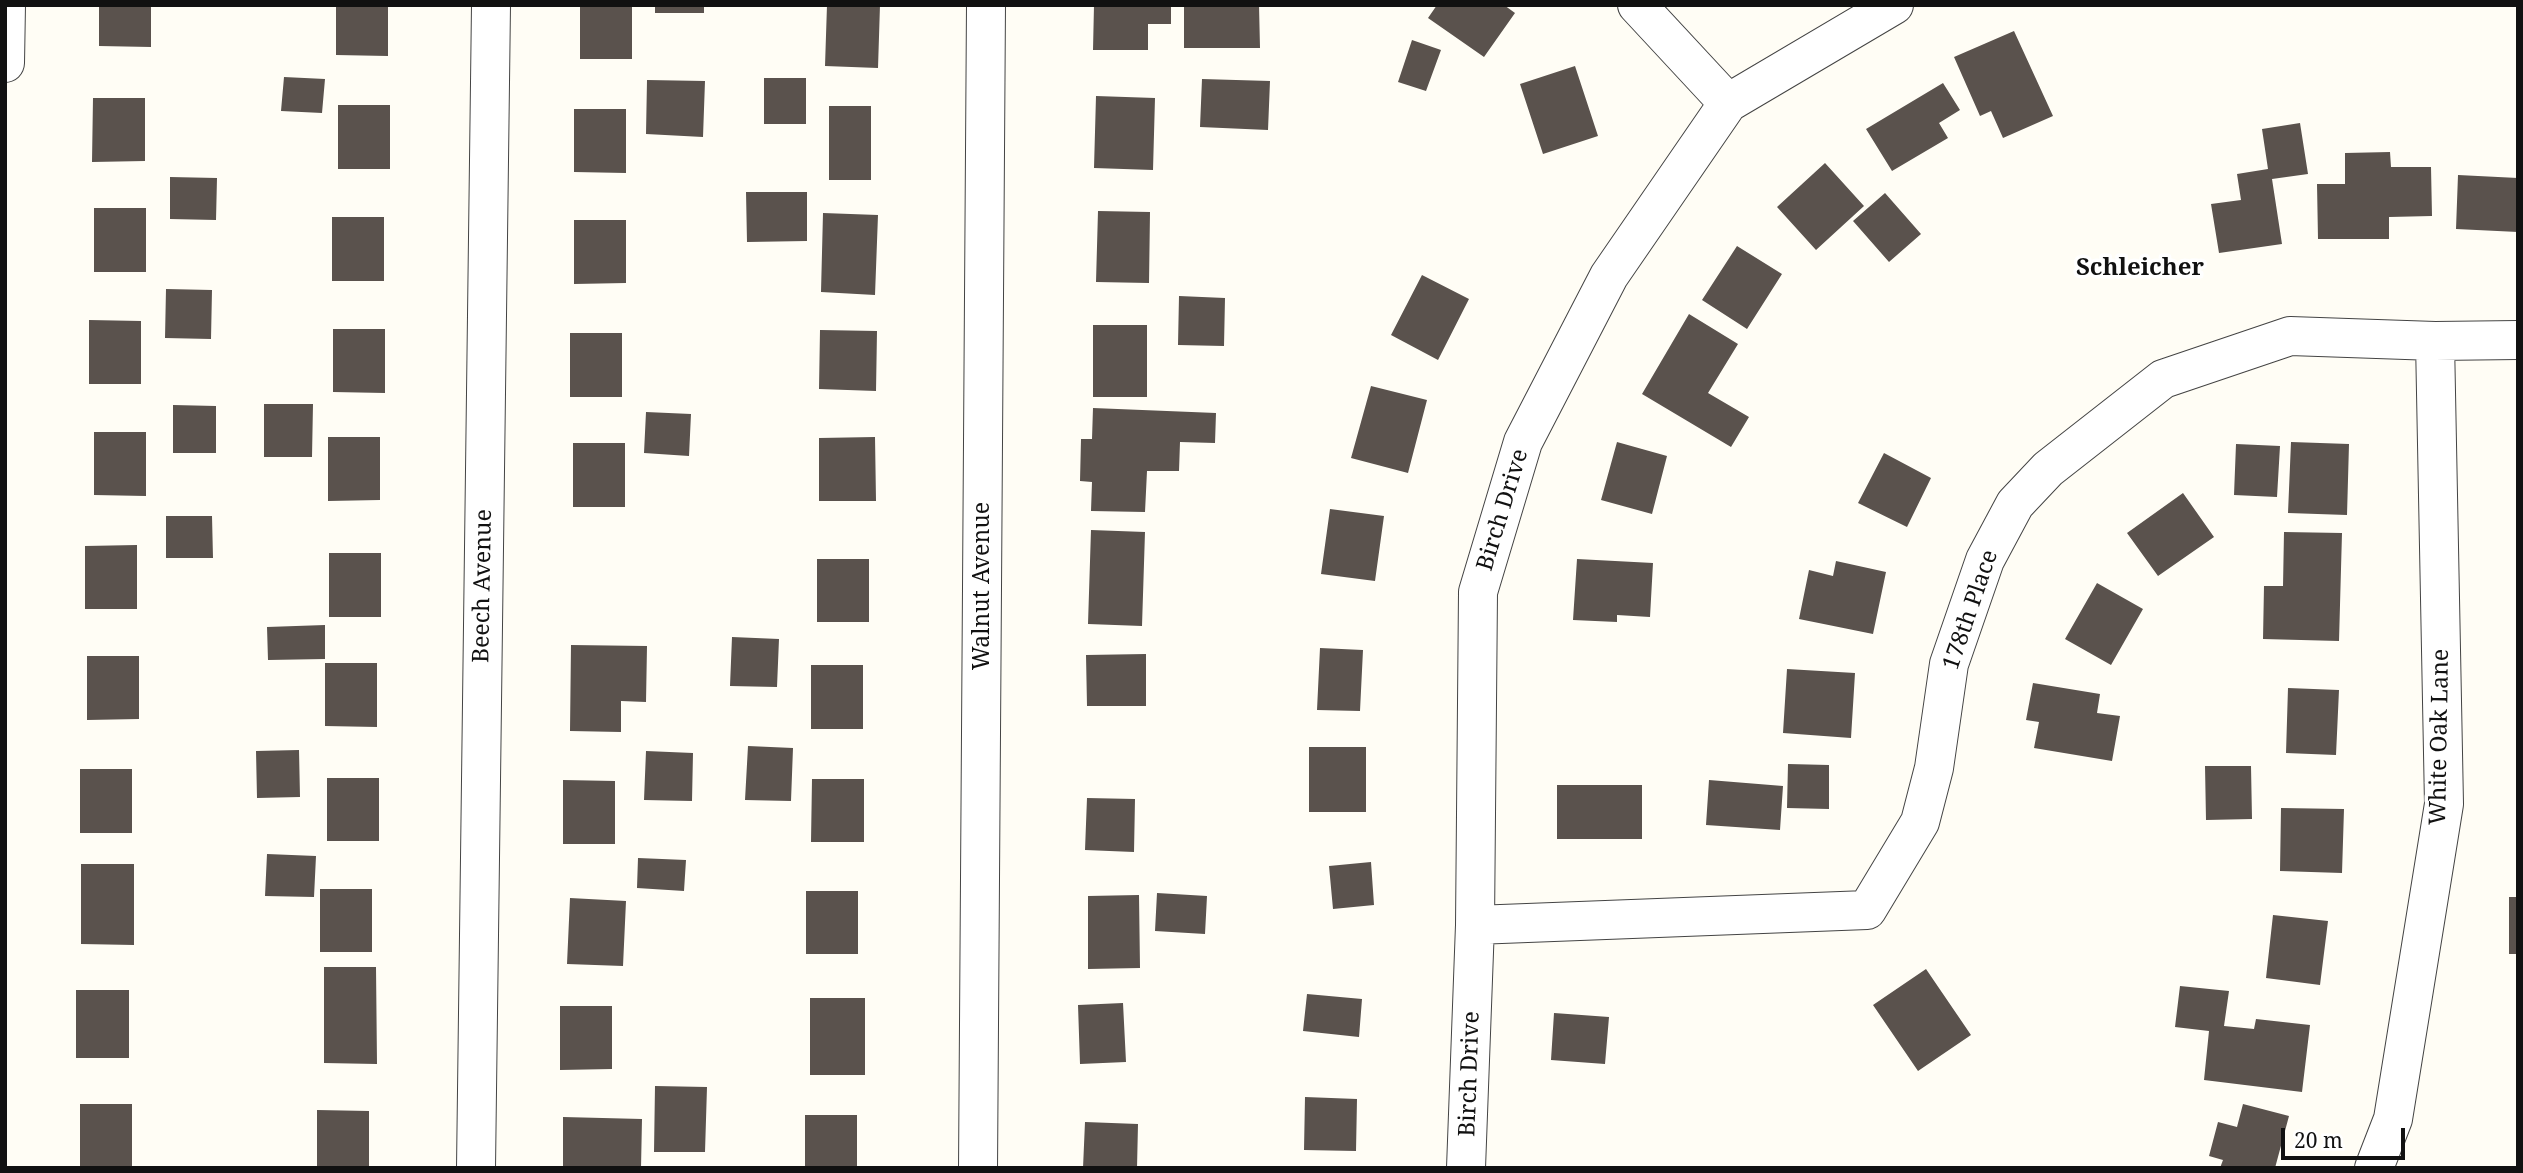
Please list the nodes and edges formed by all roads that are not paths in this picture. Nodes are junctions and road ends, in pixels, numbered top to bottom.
1 (6, 5) edge
2 (491, 5) edge
3 (986, 5) edge
4 (1637, 5) edge
5 (1894, 5) edge
6 (5, 63) edge
7 (1728, 103) junction
8 (2518, 340) edge
9 (2435, 341) junction
10 (1475, 925) junction
11 (476, 1168) edge
12 (978, 1168) edge
13 (1466, 1168) edge
14 (2374, 1168) edge

1 - 6 street
2 - 11 street, Beech Avenue
3 - 12 street, Walnut Avenue
4 - 7 street
5 - 7 street, Birch Drive
7 - 10 street, Birch Drive
8 - 9 street, 178th Place
9 - 10 street, 178th Place
9 - 14 street, White Oak Lane
10 - 13 street, Birch Drive

